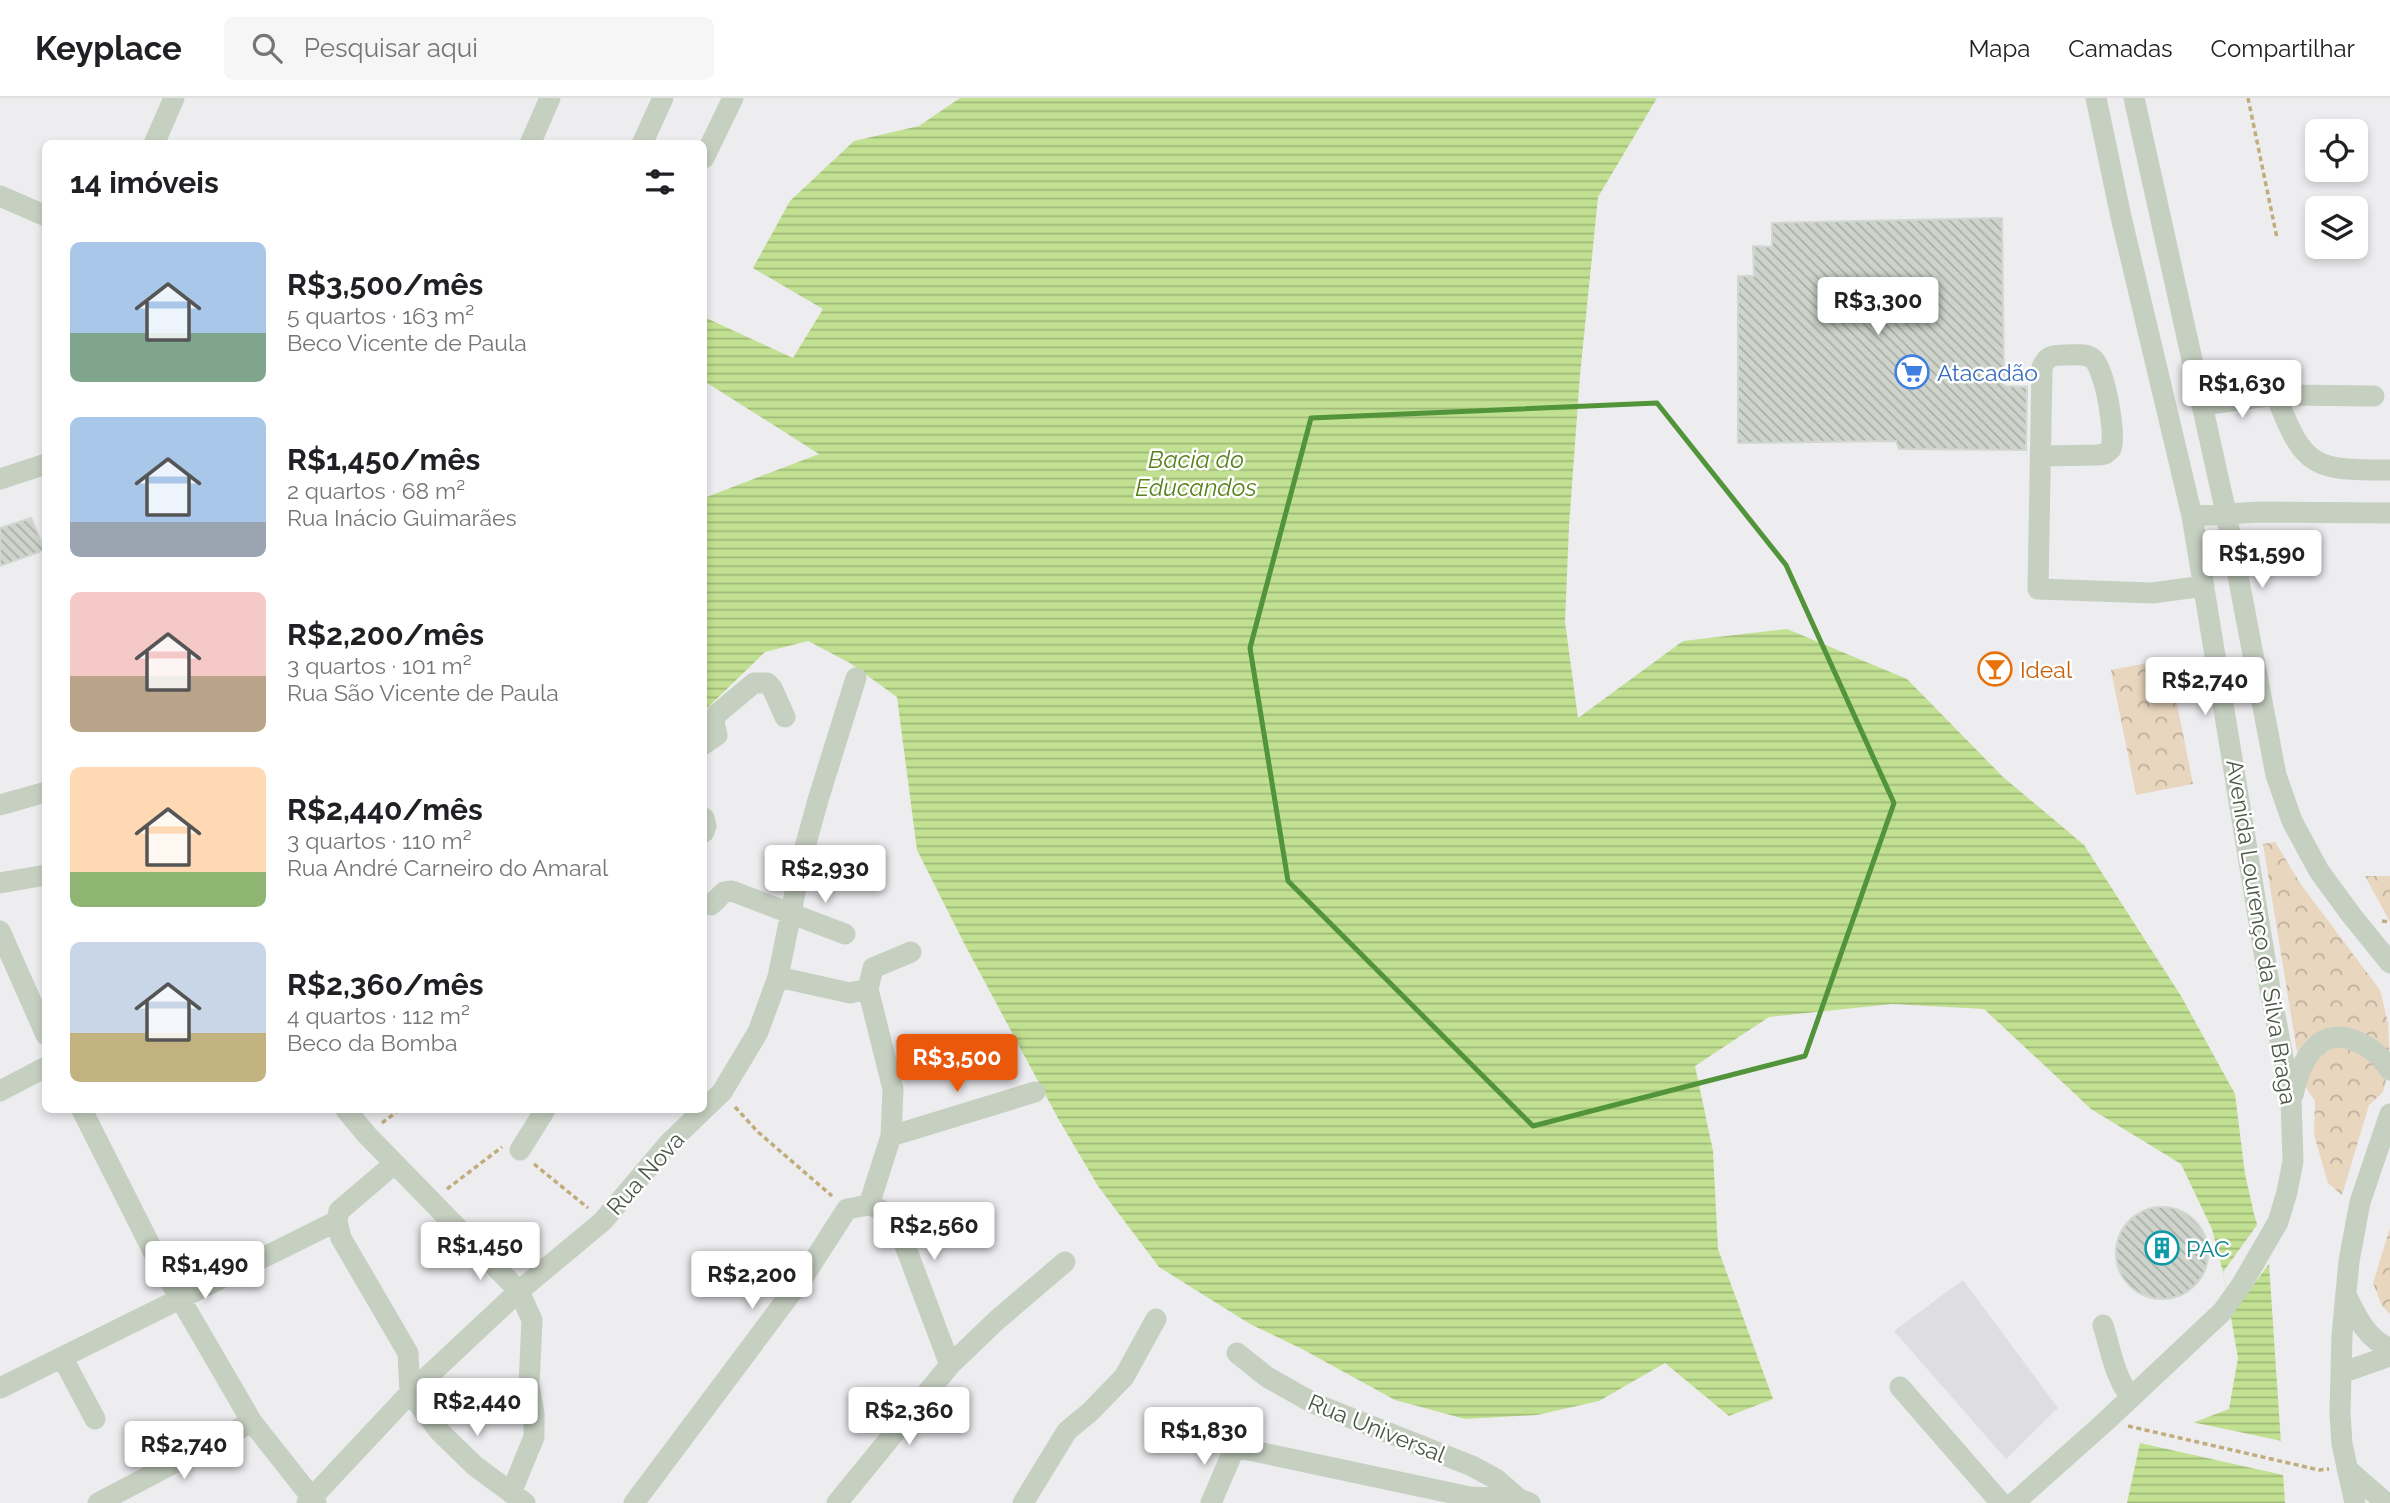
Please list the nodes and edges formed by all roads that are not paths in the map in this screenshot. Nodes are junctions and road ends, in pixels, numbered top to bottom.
1 (174, 98) edge
2 (551, 98) edge
3 (663, 98) edge
4 (733, 98) edge
5 (2096, 98) edge
6 (2134, 98) edge
7 (156, 140) edge
8 (532, 140) edge
9 (644, 140) edge
10 (707, 153) edge
11 (0, 197) edge
12 (42, 214) edge
13 (2276, 395) junction
14 (2374, 396) dead end
15 (2202, 405) junction
16 (2042, 456) junction
17 (42, 465) edge
18 (2390, 470) edge
19 (0, 479) edge
20 (2226, 513) junction
21 (2390, 513) edge
22 (2192, 516) junction
23 (2204, 586) junction
24 (856, 678) dead end
25 (785, 718) dead end
26 (707, 742) edge
27 (42, 793) edge
28 (0, 805) edge
29 (42, 877) edge
30 (0, 883) edge
31 (707, 904) edge
32 (790, 914) junction
33 (0, 931) edge
34 (845, 934) dead end
35 (911, 952) dead end
36 (2390, 963) edge
37 (778, 976) junction
38 (868, 989) junction
39 (42, 1026) edge
40 (42, 1069) edge
41 (2390, 1070) edge
42 (0, 1091) edge
43 (1035, 1092) dead end
44 (2291, 1100) junction
45 (707, 1106) edge
46 (84, 1113) edge
47 (348, 1113) edge
48 (543, 1113) edge
49 (700, 1113) edge
50 (2390, 1114) edge
51 (891, 1136) junction
52 (520, 1150) road end
53 (394, 1164) junction
54 (869, 1205) junction
55 (337, 1221) junction
56 (1065, 1262) dead end
57 (519, 1291) junction
58 (2346, 1294) junction
59 (180, 1300) junction
60 (1156, 1319) dead end
61 (2103, 1325) dead end
62 (2390, 1349) edge
63 (1237, 1353) dead end
64 (2390, 1356) edge
65 (62, 1357) junction
66 (950, 1365) junction
67 (2341, 1373) junction
68 (1900, 1387) dead end
69 (0, 1388) edge
70 (410, 1393) junction
71 (2131, 1398) junction
72 (95, 1419) dead end
73 (252, 1422) junction
74 (1208, 1438) dead end
75 (1235, 1447) junction
76 (2347, 1469) junction
77 (518, 1498) edge
78 (1525, 1501) edge
79 (312, 1502) edge
80 (97, 1503) edge
81 (634, 1503) edge
82 (837, 1503) edge
83 (1023, 1503) edge
84 (1211, 1503) edge
85 (2001, 1503) edge
86 (2014, 1503) edge
87 (2356, 1503) edge
88 (2386, 1503) edge

1 - 7 street
2 - 8 street
3 - 9 street
4 - 10 street
5 - 22 street, Avenida Lourenço da Silva Braga
6 - 15 street, Avenida Lourenço da Silva Braga
11 - 12 street
13 - 14 street
13 - 15 street
13 - 18 street
15 - 20 street, Avenida Lourenço da Silva Braga
16 - 16 street
16 - 23 street
17 - 19 street
20 - 21 street
20 - 22 street
20 - 36 street, Avenida Lourenço da Silva Braga
22 - 23 street, Avenida Lourenço da Silva Braga
23 - 44 street, Avenida Lourenço da Silva Braga
24 - 32 street, Rua Nova
25 - 26 street
27 - 28 street
29 - 30 street
31 - 32 street
32 - 34 street
32 - 37 street, Rua Nova
33 - 39 street
35 - 38 street
37 - 38 street
37 - 45 street, Rua Nova
38 - 51 street
40 - 42 street
41 - 44 street
43 - 51 street
44 - 71 street, Avenida Lourenço da Silva Braga
46 - 59 street
47 - 53 street
48 - 52 street
49 - 57 street, Rua Nova
50 - 58 street
51 - 54 street
53 - 55 street
53 - 57 street
54 - 66 street
54 - 81 street
55 - 59 street
55 - 70 street
56 - 66 street
57 - 70 street, Rua Nova
57 - 77 street
58 - 62 street
58 - 67 street
59 - 65 street
59 - 73 street
60 - 83 street
61 - 71 street
63 - 78 street, Rua Universal
64 - 67 street
65 - 69 street
65 - 72 street
66 - 82 street
67 - 76 street
68 - 85 street
70 - 77 street
70 - 79 street, Rua Nova
71 - 86 street, Avenida Lourenço da Silva Braga
73 - 79 street
73 - 80 street
74 - 75 street
75 - 78 street
75 - 84 street
76 - 87 street
76 - 88 street

